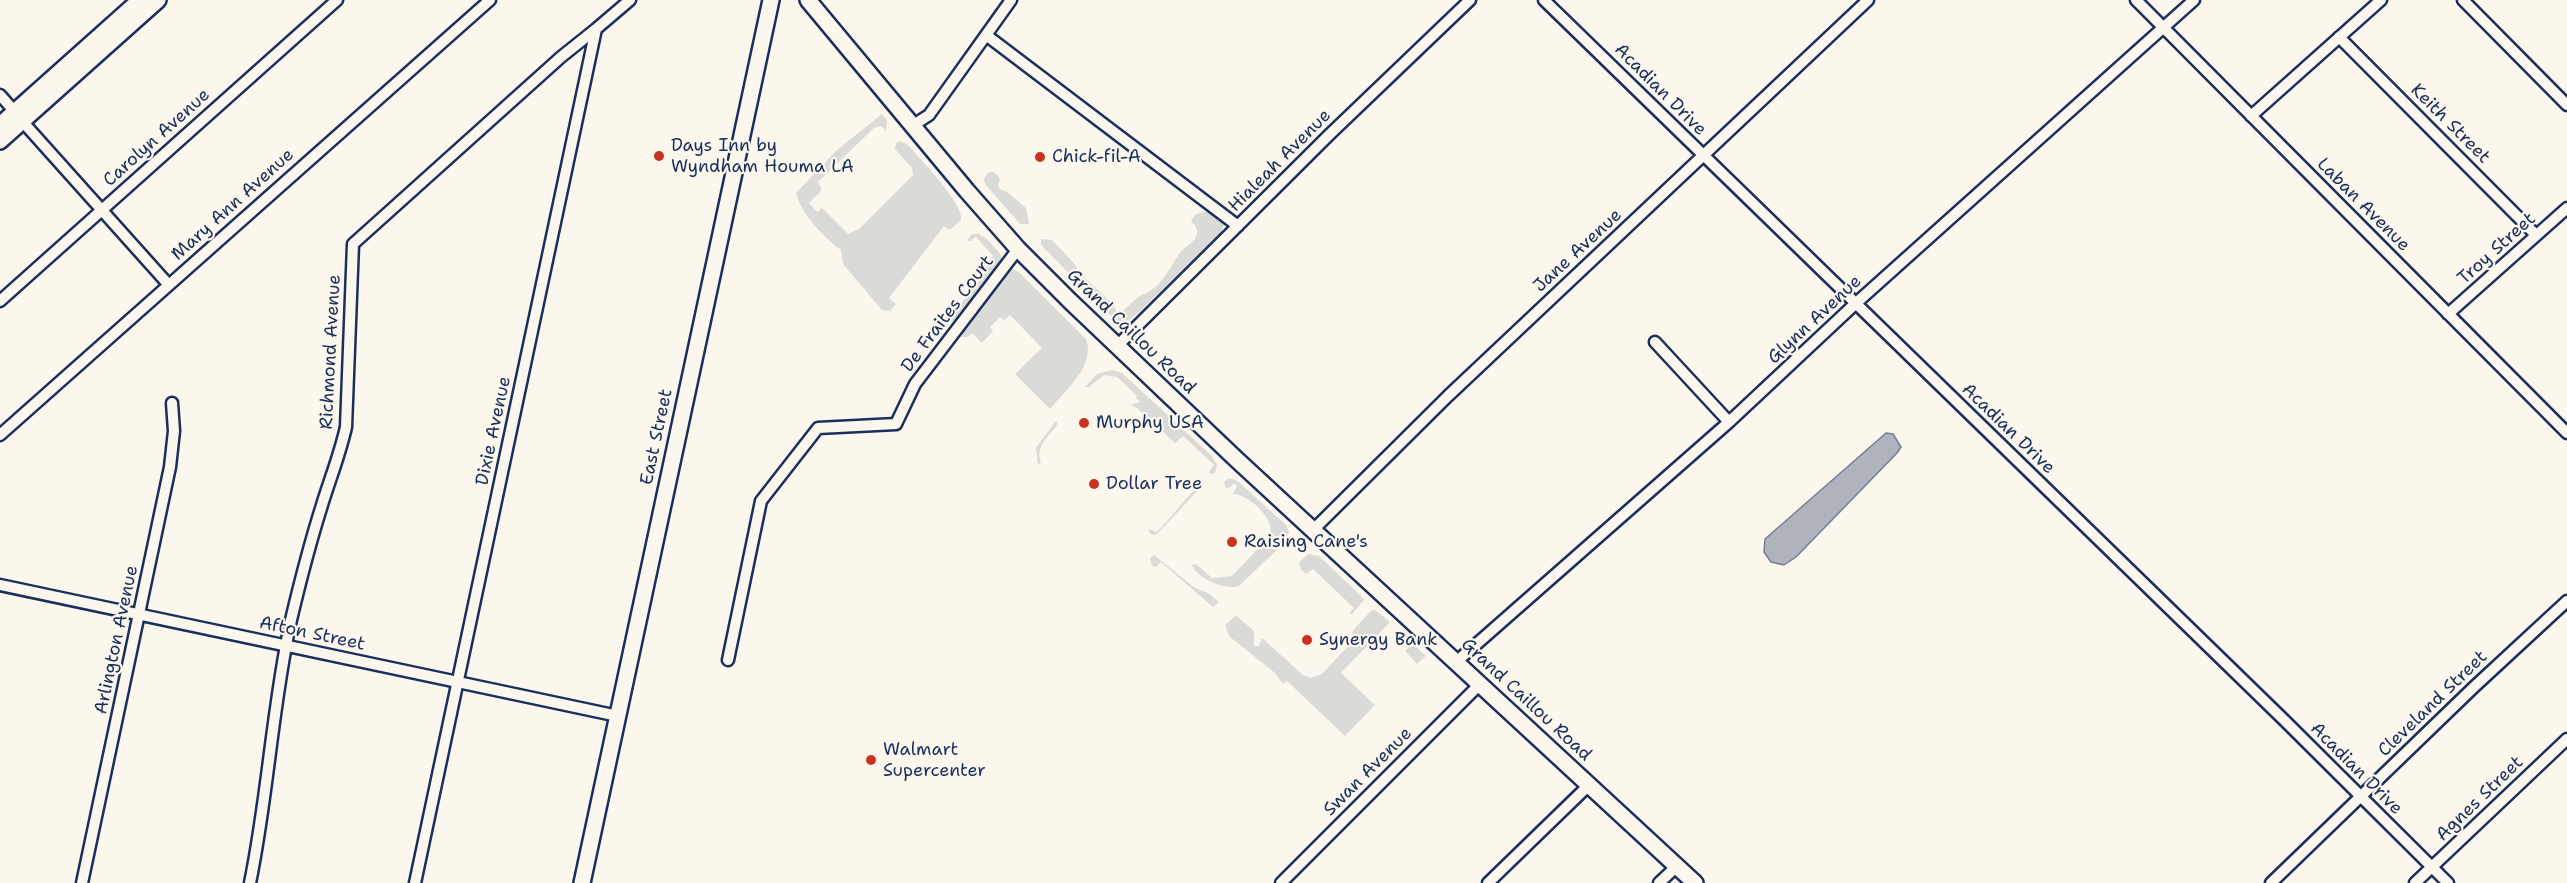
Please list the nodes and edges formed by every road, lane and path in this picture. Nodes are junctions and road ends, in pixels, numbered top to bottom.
1 (140, 0) edge
2 (158, 0) edge
3 (337, 0) edge
4 (490, 0) edge
5 (630, 0) edge
6 (771, 0) edge
7 (808, 0) edge
8 (1011, 0) edge
9 (1470, 0) edge
10 (1544, 0) edge
11 (1868, 0) edge
12 (2136, 0) edge
13 (2194, 0) edge
14 (2381, 0) edge
15 (2463, 0) edge
16 (2163, 27) junction
17 (596, 29) junction
18 (986, 35) junction
19 (2339, 37) junction
20 (0, 95) edge
21 (2567, 105) edge
22 (18, 116) junction
23 (2251, 116) junction
24 (0, 125) edge
25 (912, 126) junction
26 (0, 141) edge
27 (1704, 155) junction
28 (2567, 208) edge
29 (101, 210) junction
30 (1238, 225) junction
31 (2536, 235) junction
32 (1018, 249) junction
33 (168, 284) junction
34 (0, 301) edge
35 (1855, 304) junction
36 (2448, 314) junction
37 (1655, 342) dead end
38 (1116, 347) junction
39 (172, 402) dead end
40 (1729, 422) junction
41 (2567, 434) edge
42 (0, 435) edge
43 (1313, 530) junction
44 (0, 585) edge
45 (2567, 601) edge
46 (139, 615) junction
47 (287, 646) junction
48 (728, 660) dead end
49 (1456, 662) junction
50 (458, 682) junction
51 (1479, 685) junction
52 (618, 716) junction
53 (2567, 739) edge
54 (1588, 786) junction
55 (2360, 797) junction
56 (1677, 866) junction
57 (2432, 867) junction
58 (82, 883) edge
59 (250, 883) edge
60 (415, 883) edge
61 (582, 883) edge
62 (1281, 883) edge
63 (1488, 883) edge
64 (1659, 883) edge
65 (1695, 883) edge
66 (2271, 883) edge
67 (2415, 883) edge
68 (2448, 883) edge

1 - 22 main road
2 - 22 main road
3 - 29 street, Carolyn Avenue
4 - 33 street, Mary Ann Avenue
5 - 17 street
6 - 52 main road, East Street
7 - 25 main road, Grand Caillou Road
8 - 18 street
9 - 30 street, Hialeah Avenue
10 - 27 street, Acadian Drive
11 - 27 street, Jane Avenue
12 - 16 street, Laban Avenue
13 - 16 street, Glynn Avenue
14 - 19 street
15 - 21 street
16 - 23 street, Laban Avenue
16 - 35 street, Glynn Avenue
17 - 47 street, Richmond Avenue
17 - 50 street, Dixie Avenue
18 - 25 street
18 - 30 street
19 - 23 street
19 - 31 street, Keith Street
20 - 22 street
22 - 24 main road
22 - 26 main road
22 - 29 street
23 - 36 street, Laban Avenue
25 - 32 main road, Grand Caillou Road
27 - 35 street, Acadian Drive
27 - 43 street, Jane Avenue
28 - 31 street, Troy Street
29 - 33 street
29 - 34 street, Carolyn Avenue
30 - 38 street, Hialeah Avenue
31 - 36 street, Troy Street
32 - 38 main road, Grand Caillou Road
32 - 48 street, De Fraites Court
33 - 42 street, Mary Ann Avenue
35 - 40 street, Glynn Avenue
35 - 55 street, Acadian Drive
36 - 41 street, Laban Avenue
37 - 40 street
38 - 43 main road, Grand Caillou Road
39 - 46 street, Arlington Avenue
40 - 49 street, Glynn Avenue
43 - 49 main road, Grand Caillou Road
44 - 46 street, Afton Street
45 - 55 street, Cleveland Street
46 - 47 street, Afton Street
46 - 58 street, Arlington Avenue
47 - 50 street, Afton Street
47 - 59 street, Richmond Avenue
49 - 51 main road, Grand Caillou Road
50 - 52 street, Afton Street
50 - 60 street, Dixie Avenue
51 - 54 main road, Grand Caillou Road
51 - 62 street, Swan Avenue
52 - 61 main road, East Street
53 - 57 street, Agnes Street
54 - 56 main road, Grand Caillou Road
54 - 63 street
55 - 57 street, Acadian Drive
55 - 66 street, Cleveland Street
56 - 64 street
56 - 65 main road, Grand Caillou Road
57 - 67 street, Agnes Street
57 - 68 street, Acadian Drive

